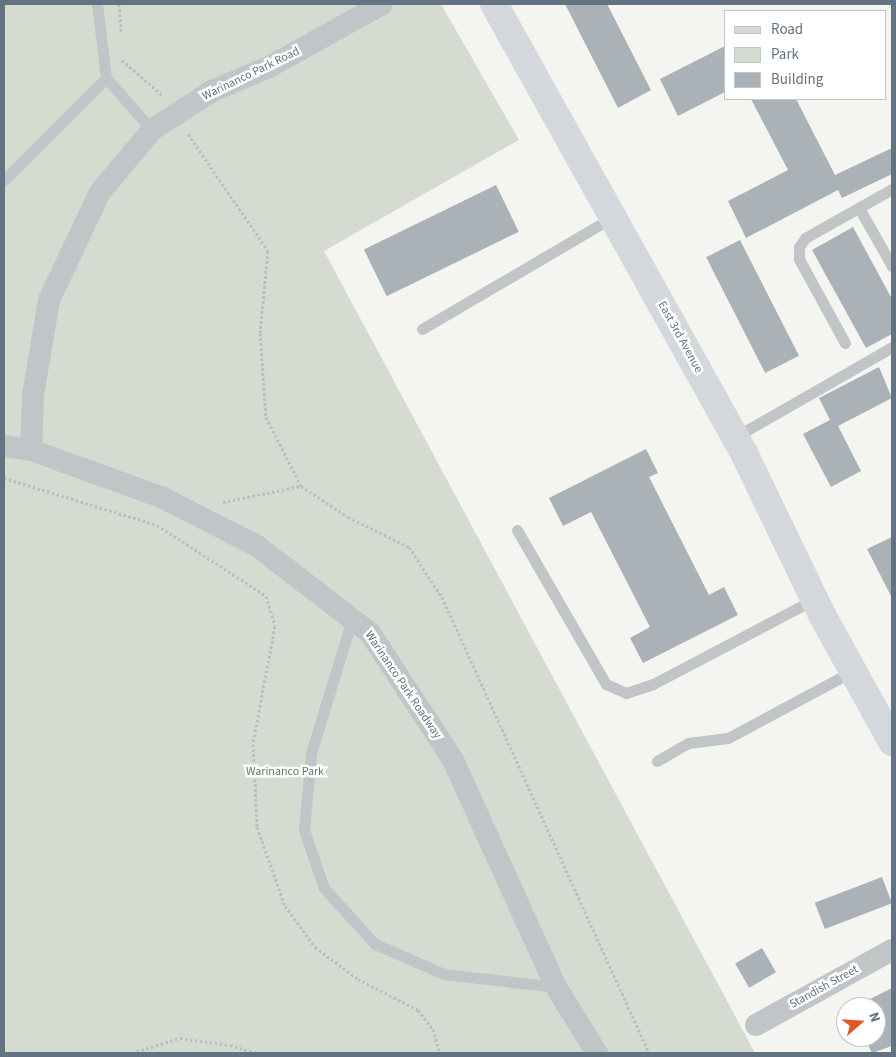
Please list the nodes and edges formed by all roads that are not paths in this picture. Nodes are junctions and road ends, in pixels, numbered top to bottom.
1 (97, 4) edge
2 (382, 4) edge
3 (494, 4) edge
4 (106, 78) junction
5 (152, 130) junction
6 (4, 180) edge
7 (892, 190) edge
8 (860, 208) junction
9 (613, 217) junction
10 (892, 266) edge
11 (422, 329) dead end
12 (845, 343) dead end
13 (892, 346) edge
14 (736, 437) junction
15 (4, 446) edge
16 (31, 450) junction
17 (517, 530) dead end
18 (815, 599) junction
19 (352, 619) junction
20 (854, 673) junction
21 (892, 742) edge
22 (657, 761) dead end
23 (892, 950) edge
24 (556, 987) junction
25 (756, 1025) dead end
26 (597, 1053) edge

1 - 4 lane
2 - 5 street, Warinanco Park Road
3 - 9 street, East 3rd Avenue
4 - 5 lane
4 - 6 lane
5 - 16 street, Warinanco Park Road
7 - 8 lane
8 - 10 lane
8 - 12 lane
9 - 11 lane
9 - 14 street, East 3rd Avenue
13 - 14 lane
14 - 18 street, East 3rd Avenue
15 - 16 street, Warinanco Park Roadway
16 - 19 street, Warinanco Park Roadway
17 - 18 lane
18 - 20 street, East 3rd Avenue
19 - 24 street, Warinanco Park Roadway
19 - 24 lane
20 - 21 street, East 3rd Avenue
20 - 22 lane
23 - 25 street, Standish Street
24 - 26 street, Warinanco Park Roadway

